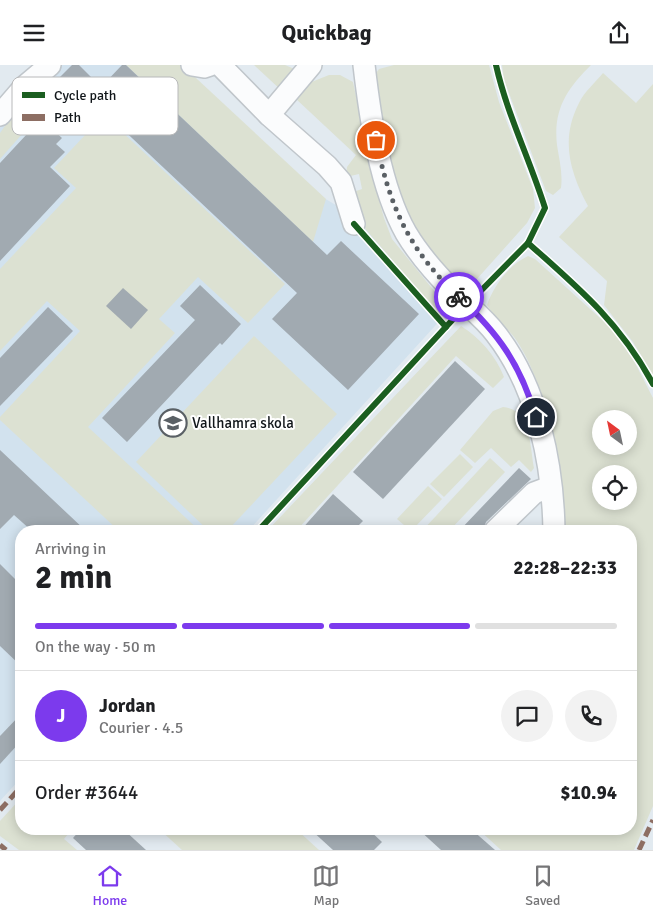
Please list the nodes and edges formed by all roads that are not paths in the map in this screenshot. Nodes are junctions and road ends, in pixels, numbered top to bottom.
1 (50, 65) edge
2 (192, 65) edge
3 (210, 65) edge
4 (220, 65) edge
5 (311, 65) edge
6 (364, 65) edge
7 (36, 77) edge
8 (12, 101) edge
9 (0, 115) edge
10 (269, 115) junction
11 (354, 224) dead end
12 (550, 487) junction
13 (501, 525) edge
14 (553, 525) edge

1 - 7 street
2 - 3 street
4 - 10 street
5 - 10 street
6 - 12 street
8 - 9 street
10 - 11 street
12 - 13 street
12 - 14 street

